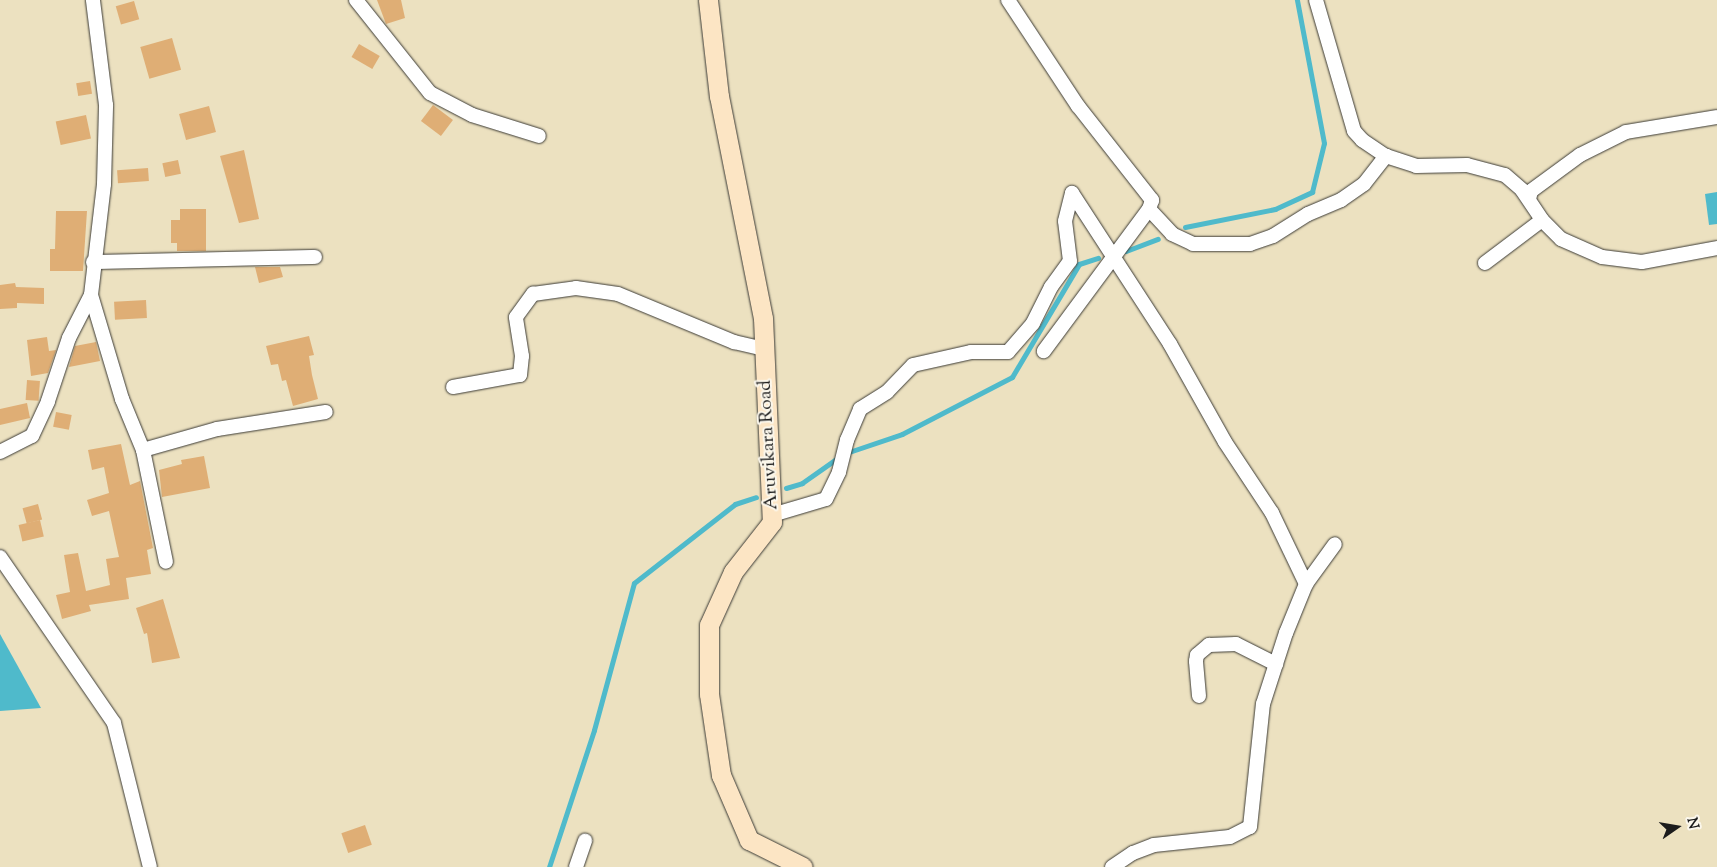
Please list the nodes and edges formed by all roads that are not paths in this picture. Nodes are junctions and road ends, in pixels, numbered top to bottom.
1 (93, 0) edge
2 (356, 0) edge
3 (708, 0) edge
4 (1008, 0) edge
5 (1316, 0) edge
6 (1717, 117) edge
7 (539, 136) dead end
8 (1386, 156) junction
9 (1529, 199) junction
10 (1149, 209) junction
11 (1542, 220) junction
12 (1717, 248) edge
13 (1113, 257) junction
14 (315, 258) dead end
15 (93, 262) junction
16 (1485, 263) dead end
17 (91, 295) junction
18 (765, 349) junction
19 (1044, 351) dead end
20 (453, 387) dead end
21 (326, 412) dead end
22 (143, 450) junction
23 (0, 452) edge
24 (772, 514) junction
25 (1335, 544) dead end
26 (0, 557) edge
27 (166, 562) dead end
28 (1306, 584) junction
29 (1276, 664) junction
30 (1199, 696) dead end
31 (585, 841) dead end
32 (1115, 866) edge
33 (150, 867) edge
34 (576, 867) edge
35 (803, 867) edge

1 - 15 street
2 - 7 street
3 - 18 main road, Aruvikara Road
4 - 10 street
5 - 8 street
6 - 9 street
8 - 9 street
8 - 10 street
9 - 11 street
10 - 13 street
11 - 12 street
11 - 16 street
13 - 19 street
13 - 24 street
13 - 28 street
14 - 15 street
15 - 17 street
17 - 22 street
17 - 23 street
18 - 20 street
18 - 24 main road, Aruvikara Road
21 - 22 street
22 - 27 street
24 - 35 main road, Aruvikara Road
25 - 28 street
26 - 33 street
28 - 29 street
29 - 30 street
29 - 32 street
31 - 34 street

